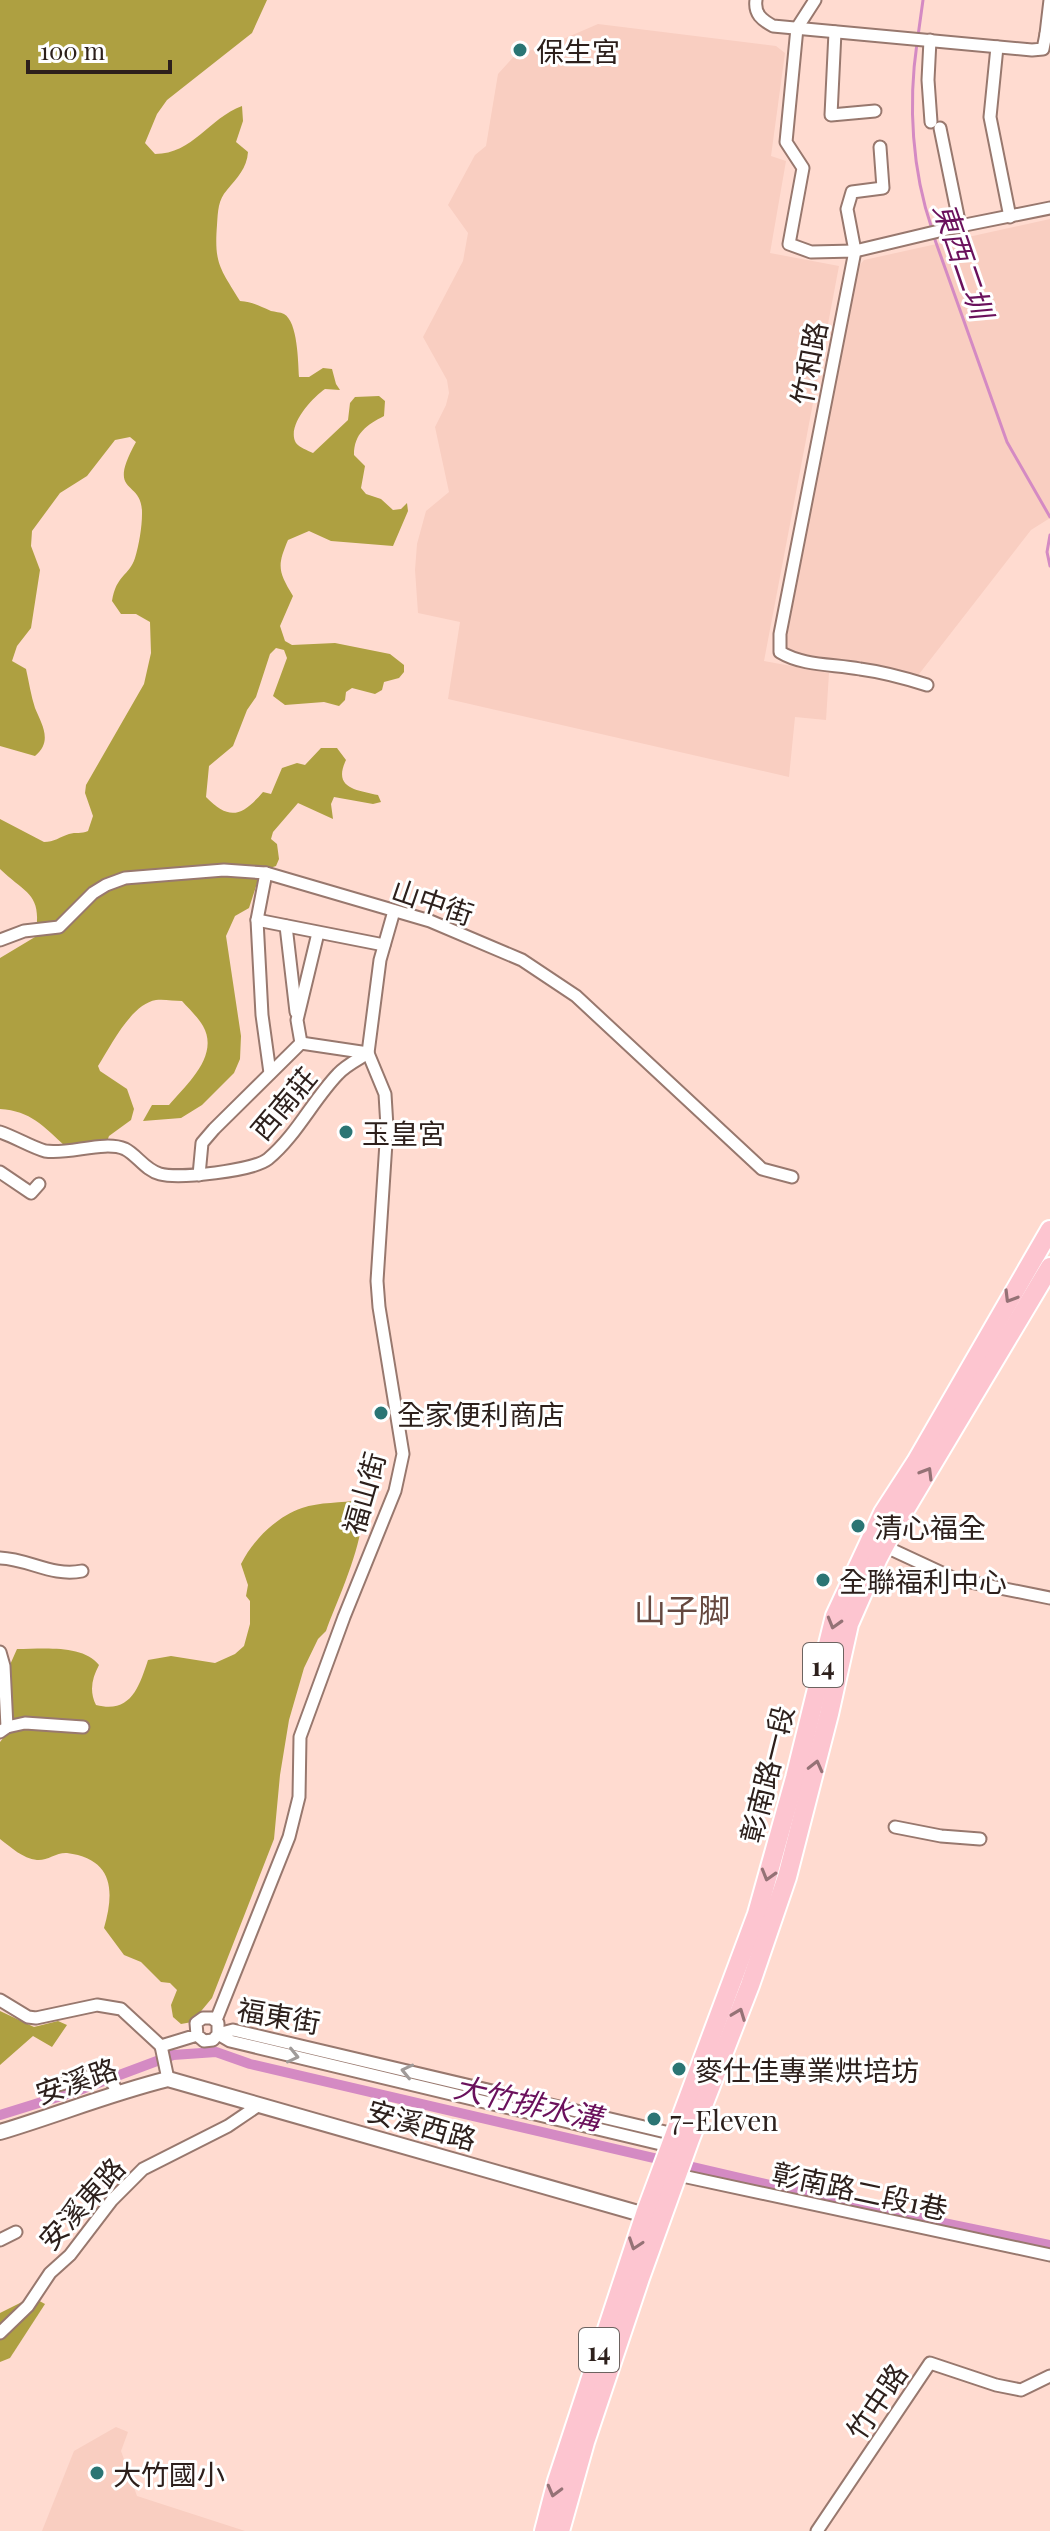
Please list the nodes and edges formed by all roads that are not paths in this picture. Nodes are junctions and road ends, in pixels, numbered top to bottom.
1 (756, 0) edge
2 (815, 0) edge
3 (1050, 0) edge
4 (797, 28) junction
5 (835, 32) junction
6 (1048, 35) edge
7 (922, 39) junction
8 (997, 47) junction
9 (875, 111) dead end
10 (880, 147) dead end
11 (1050, 208) edge
12 (1010, 217) junction
13 (960, 226) junction
14 (855, 251) junction
15 (927, 685) dead end
16 (266, 873) junction
17 (394, 911) junction
18 (257, 920) junction
19 (286, 926) junction
20 (318, 933) junction
21 (0, 940) edge
22 (384, 945) junction
23 (297, 1020) junction
24 (301, 1043) junction
25 (368, 1053) junction
26 (270, 1073) junction
27 (0, 1132) edge
28 (0, 1172) edge
29 (199, 1175) junction
30 (792, 1177) dead end
31 (39, 1184) dead end
32 (1050, 1230) edge
33 (1050, 1267) edge
34 (884, 1546) junction
35 (0, 1558) edge
36 (82, 1571) dead end
37 (1050, 1598) edge
38 (0, 1652) edge
39 (83, 1727) dead end
40 (4, 1730) edge
41 (895, 1827) dead end
42 (980, 1839) dead end
43 (0, 2000) edge
44 (216, 2020) junction
45 (218, 2034) junction
46 (197, 2035) junction
47 (161, 2046) junction
48 (168, 2079) junction
49 (58, 2085) dead end
50 (116, 2090) junction
51 (259, 2105) junction
52 (0, 2132) edge
53 (679, 2143) junction
54 (668, 2173) junction
55 (653, 2217) junction
56 (16, 2232) dead end
57 (0, 2240) edge
58 (1050, 2255) edge
59 (0, 2333) edge
60 (1050, 2376) edge
61 (544, 2531) edge
62 (560, 2531) edge
63 (817, 2531) edge

1 - 4 street
2 - 4 street
3 - 6 street
4 - 5 street
4 - 14 street
5 - 7 street
5 - 9 street
6 - 8 street
7 - 8 street
7 - 13 street
8 - 12 street
10 - 14 street
11 - 12 street
12 - 13 street
13 - 14 street
14 - 15 street, 竹和路
16 - 17 street, 山中街
16 - 18 street
16 - 21 street, 山中街
17 - 22 street, 福山街
17 - 30 street, 山中街
18 - 19 street
18 - 26 street
19 - 20 street
19 - 23 street
20 - 22 street
20 - 23 street
22 - 25 street, 福山街
23 - 24 street
24 - 25 street
24 - 26 street
25 - 29 street, 西南莊
25 - 44 street, 福山街
26 - 29 street
27 - 29 street, 西南莊
28 - 31 street
32 -> 53 main road, 彰南路一段 / 14
34 -> 33 main road, 彰南路一段 / 14
34 - 37 street
53 -> 34 main road, 彰南路一段 / 14
35 - 36 street
38 - 40 street
39 - 40 street
41 - 42 street
43 - 47 street
44 - 45 street, 福山街
44 - 46 street, 福山街
45 - 46 street, 福山街
45 - 53 street, 福東街
46 - 47 street, 福山街
47 - 48 street
48 - 50 street, 安溪路
48 - 51 street, 安溪西路
49 - 50 street
50 - 52 street, 安溪路
51 - 55 street, 安溪西路
51 - 59 street, 安溪東路
53 - 54 main road, 14
54 - 55 main road, 14
54 - 58 street, 彰南路二段1巷
55 -> 61 main road, 14
55 - 62 main road, 14
56 - 57 street
60 - 63 street, 竹中路

